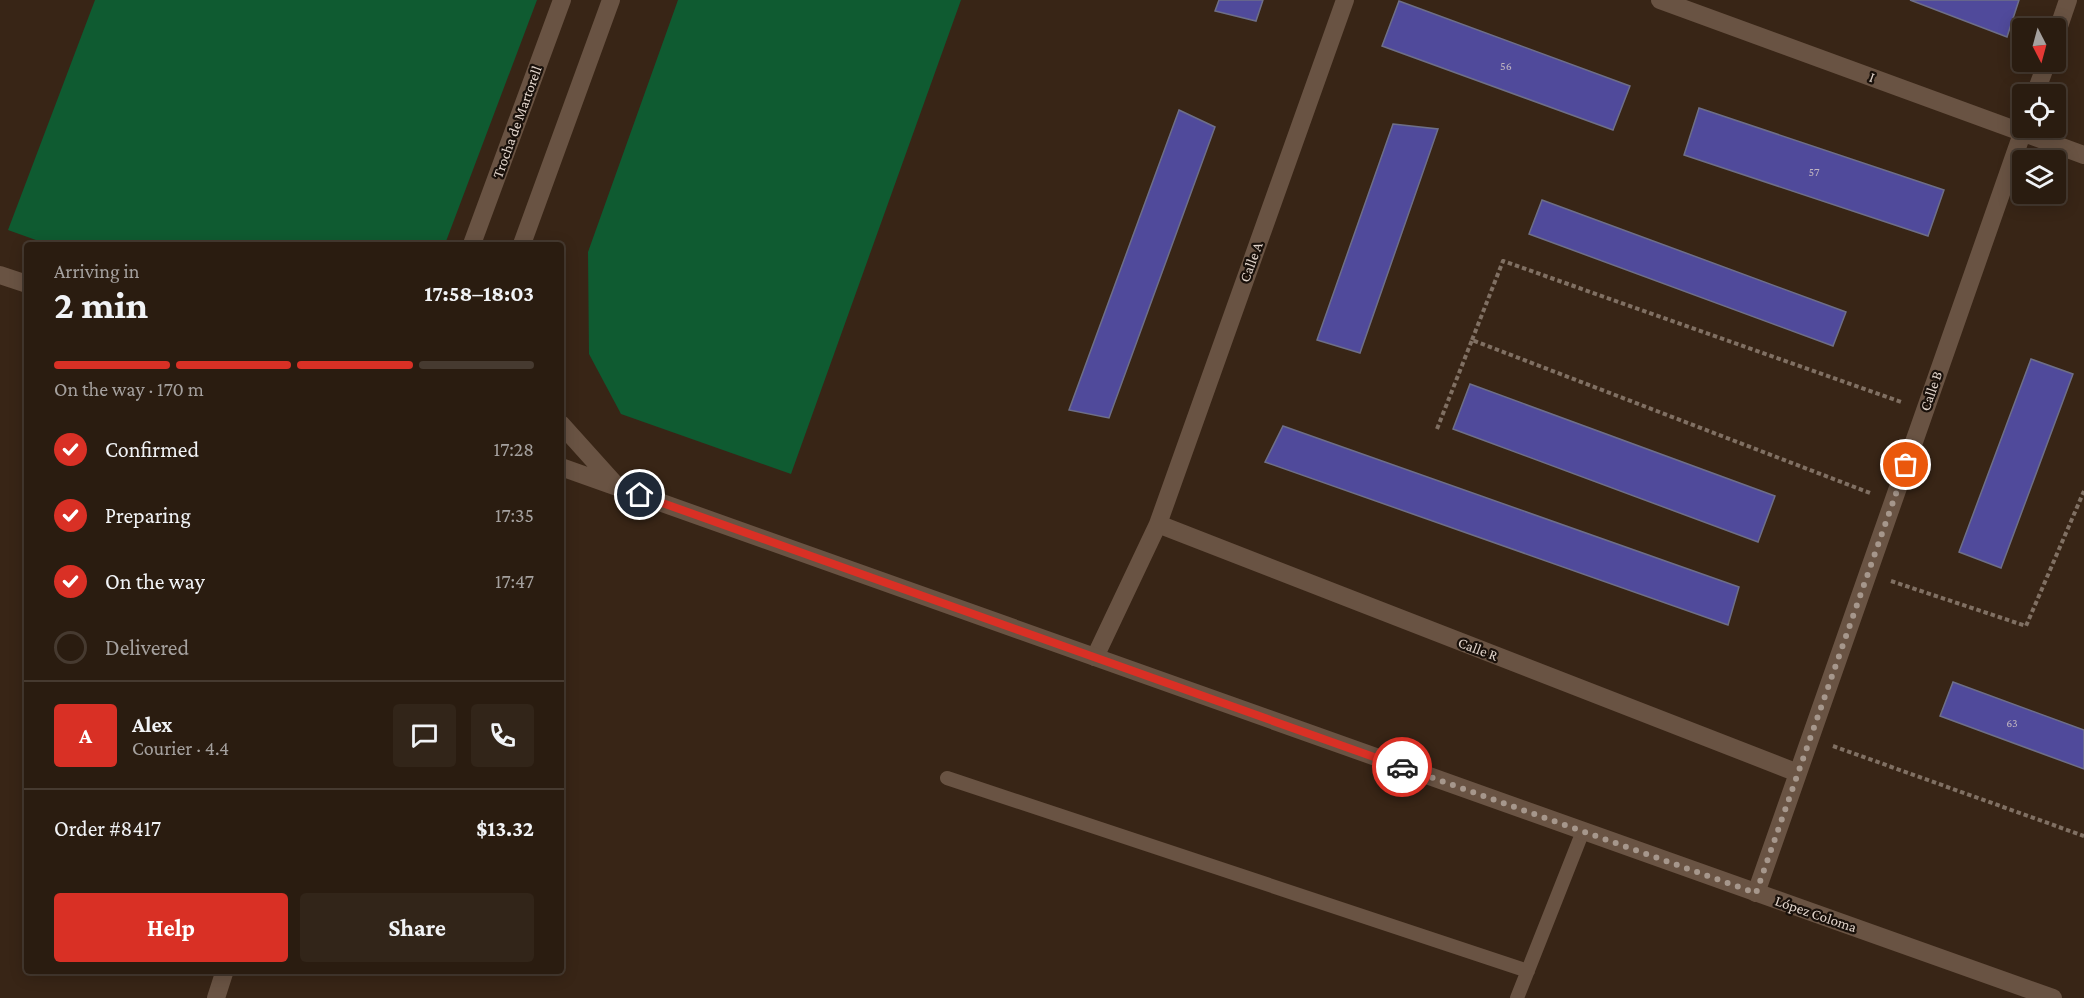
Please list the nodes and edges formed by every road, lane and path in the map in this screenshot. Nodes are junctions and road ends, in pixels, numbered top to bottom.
1 (562, 0) edge
2 (611, 0) edge
3 (1344, 0) edge
4 (1660, 0) edge
5 (2068, 0) edge
6 (2062, 18) edge
7 (2012, 126) edge
8 (2020, 138) edge
9 (2043, 138) edge
10 (2084, 155) edge
11 (473, 242) edge
12 (523, 242) edge
13 (0, 275) edge
14 (24, 283) edge
15 (1472, 340) junction
16 (1925, 410) junction
17 (564, 427) edge
18 (1437, 429) dead end
19 (564, 468) edge
20 (619, 488) junction
21 (2084, 491) edge
22 (1893, 502) junction
23 (1158, 524) junction
24 (1868, 573) junction
25 (1095, 657) junction
26 (1810, 737) junction
27 (1798, 773) junction
28 (947, 778) dead end
29 (1583, 831) junction
30 (2084, 836) edge
31 (1756, 893) junction
32 (1528, 971) junction
33 (224, 974) edge
34 (216, 998) edge
35 (1517, 998) edge
36 (2053, 998) edge

1 - 11 street, Trocha de Martorell
2 - 12 street
3 - 23 street, Calle A
4 - 7 street, I
5 - 6 street
8 - 16 street, Calle B
9 - 10 street, I
13 - 14 street
15 - 16 path
15 - 18 path
15 - 22 path
16 - 22 street, Calle B
17 - 20 street
19 - 20 street, López Coloma
20 - 25 street, López Coloma
21 - 24 path
22 - 24 street, Calle B
23 - 25 street, Calle A
23 - 27 street, Calle R
24 - 26 street, Calle B
25 - 29 street, López Coloma
26 - 27 street, Calle B
26 - 30 path
27 - 31 street, Calle B
28 - 32 lane
29 - 31 street, López Coloma
29 - 32 lane
31 - 36 street, López Coloma
32 - 35 lane
33 - 34 street

